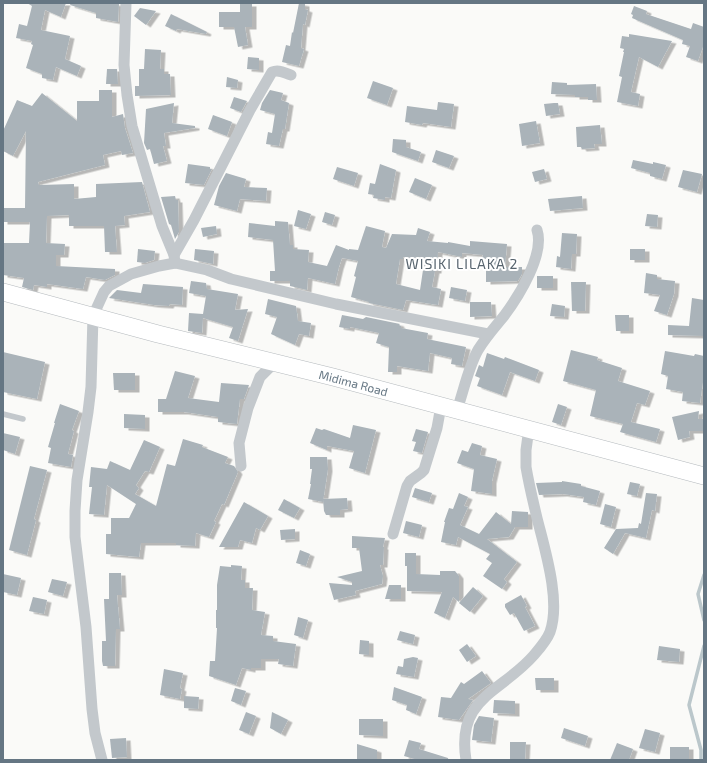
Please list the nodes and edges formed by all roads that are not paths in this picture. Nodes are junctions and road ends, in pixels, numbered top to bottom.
1 (126, 3) edge
2 (291, 75) dead end
3 (537, 230) dead end
4 (174, 259) junction
5 (3, 292) edge
6 (93, 316) junction
7 (488, 334) junction
8 (275, 362) junction
9 (441, 406) junction
10 (457, 410) junction
11 (3, 414) edge
12 (23, 419) dead end
13 (529, 428) junction
14 (241, 466) dead end
15 (704, 476) edge
16 (393, 534) dead end
17 (102, 760) edge
18 (466, 760) edge

1 - 4 street
2 - 4 street
3 - 7 street
4 - 6 street
4 - 7 street
5 - 6 main road, Midima Road
6 - 8 main road, Midima Road
6 - 17 street
7 - 10 street
8 - 9 main road, Midima Road
8 - 14 street
9 - 10 main road, Midima Road
9 - 16 street
10 - 13 main road, Midima Road
11 - 12 lane
13 - 15 main road, Midima Road
13 - 18 street

